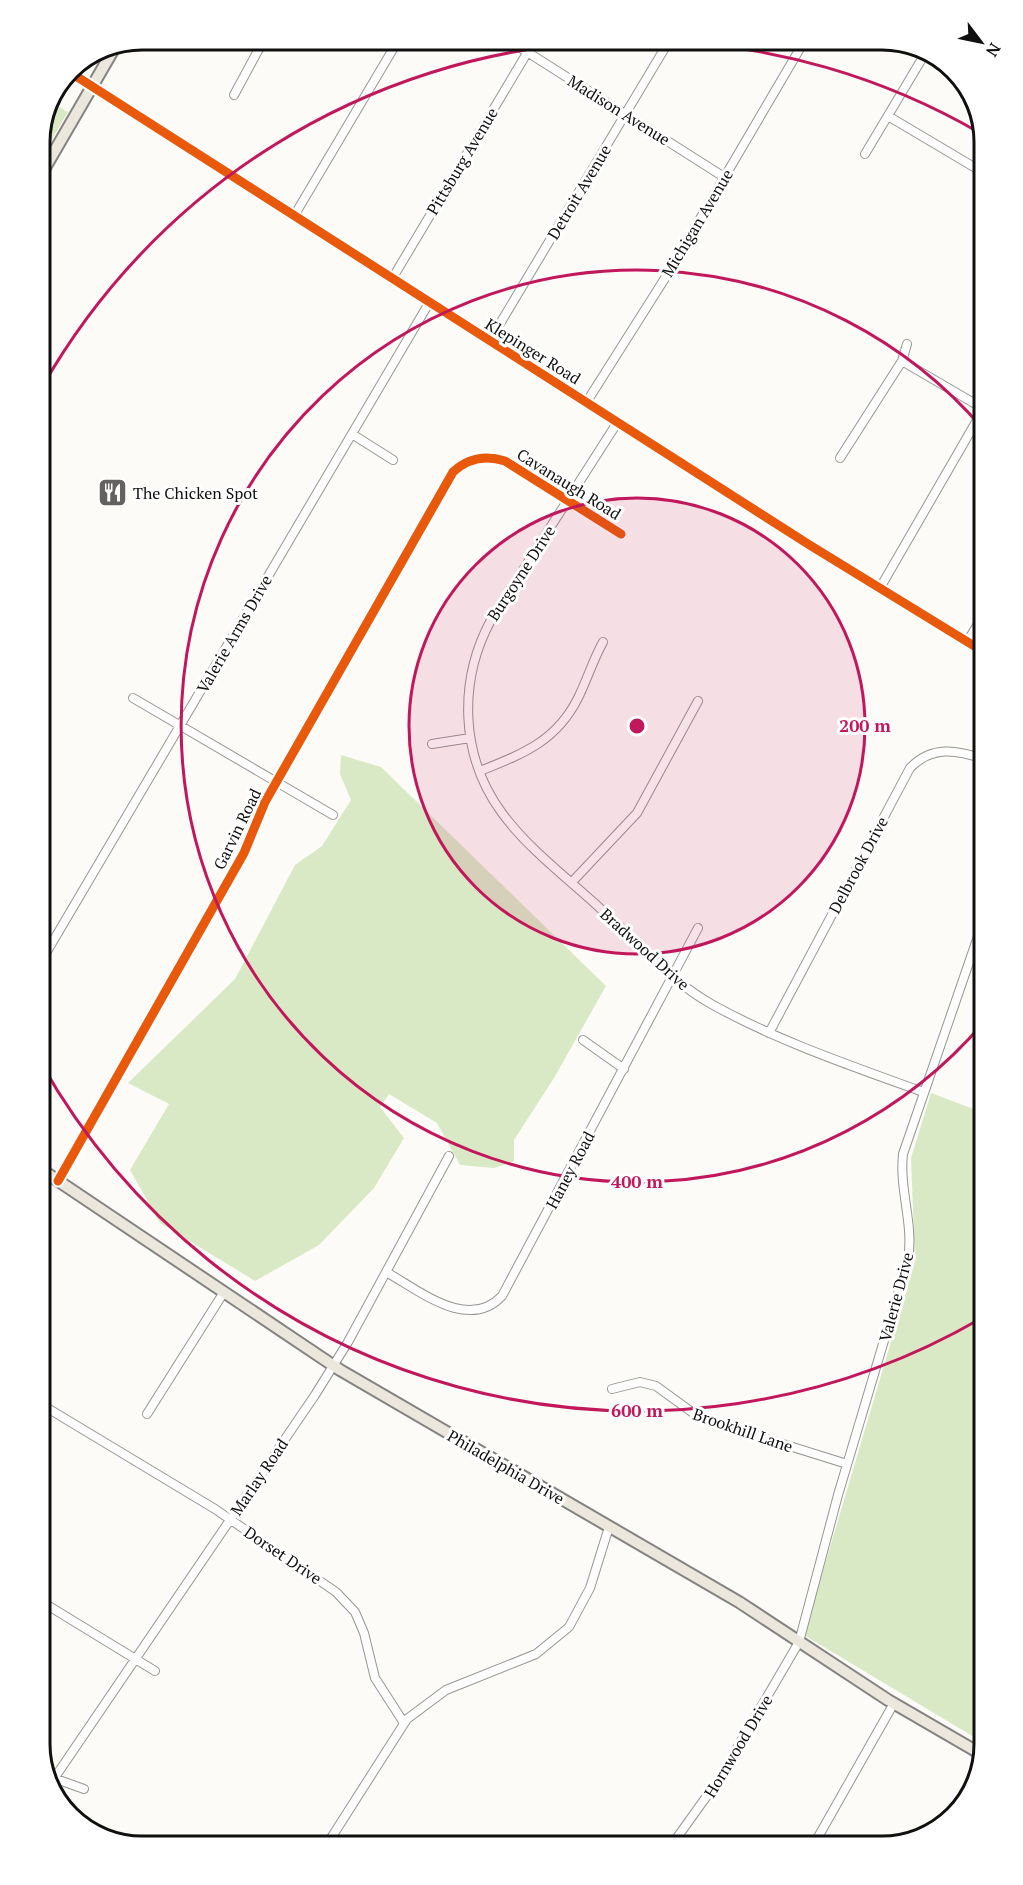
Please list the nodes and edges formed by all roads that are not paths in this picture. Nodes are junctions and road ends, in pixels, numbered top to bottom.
1 (259, 49) edge
2 (393, 49) edge
3 (523, 50) edge
4 (664, 50) edge
5 (799, 50) edge
6 (527, 52) junction
7 (110, 56) edge
8 (922, 59) edge
9 (77, 77) edge
10 (91, 87) junction
11 (234, 95) dead end
12 (626, 114) junction
13 (888, 116) junction
14 (865, 154) dead end
15 (50, 159) edge
16 (974, 167) edge
17 (724, 177) junction
18 (294, 216) junction
19 (392, 279) junction
20 (429, 303) junction
21 (489, 342) junction
22 (908, 344) dead end
23 (902, 361) junction
24 (586, 403) junction
25 (974, 403) edge
26 (617, 423) junction
27 (974, 426) edge
28 (351, 434) junction
29 (840, 458) dead end
30 (393, 460) dead end
31 (442, 490) joint
32 (568, 501) junction
33 (621, 534) dead end
34 (880, 588) junction
35 (974, 630) edge
36 (603, 642) dead end
37 (967, 642) junction
38 (974, 646) edge
39 (133, 698) dead end
40 (698, 702) dead end
41 (180, 725) junction
42 (470, 738) junction
43 (432, 744) dead end
44 (974, 756) edge
45 (480, 771) junction
46 (276, 782) junction
47 (333, 815) dead end
48 (572, 882) junction
49 (698, 928) dead end
50 (49, 947) edge
51 (974, 947) edge
52 (672, 977) junction
53 (770, 1033) junction
54 (583, 1040) dead end
55 (624, 1069) junction
56 (923, 1092) junction
57 (449, 1156) dead end
58 (49, 1175) edge
59 (58, 1181) junction
60 (386, 1272) junction
61 (224, 1292) junction
62 (333, 1365) junction
63 (612, 1389) dead end
64 (49, 1409) edge
65 (147, 1414) dead end
66 (847, 1464) junction
67 (231, 1520) junction
68 (609, 1527) junction
69 (49, 1606) edge
70 (799, 1642) junction
71 (135, 1659) junction
72 (155, 1671) dead end
73 (894, 1703) junction
74 (404, 1723) junction
75 (973, 1750) edge
76 (55, 1772) edge
77 (59, 1783) edge
78 (84, 1790) dead end
79 (333, 1835) edge
80 (678, 1836) edge
81 (819, 1836) edge

1 - 11 street
2 - 18 street
3 - 6 street, Madison Avenue
4 - 12 street, Detroit Avenue
5 - 17 street, Michigan Avenue
6 - 12 street, Madison Avenue
6 - 19 street, Pittsburg Avenue
7 - 10 main road
8 - 13 street
9 - 10 street, Klepinger Road
10 - 15 main road
10 - 18 street, Klepinger Road
12 - 17 street, Madison Avenue
12 - 21 street, Detroit Avenue
13 - 14 street
13 - 16 street
17 - 24 street, Michigan Avenue
18 - 19 street, Klepinger Road
19 - 20 street, Klepinger Road
20 - 21 street, Klepinger Road
20 - 28 street, Valerie Arms Drive
21 - 24 street, Klepinger Road
22 - 23 street
23 - 25 street
23 - 29 street
24 - 26 street, Klepinger Road
26 - 32 street, Burgoyne Drive
26 - 34 street, Klepinger Road
27 - 34 street
28 - 30 street
28 - 41 street, Valerie Arms Drive
31 - 32 street, Cavanaugh Road
31 - 46 street, Garvin Road
32 - 33 street, Cavanaugh Road
32 - 42 street, Burgoyne Drive
34 - 37 street, Klepinger Road
35 - 37 street
36 - 45 street
37 - 38 street, Klepinger Road
39 - 41 street
40 - 48 street
41 - 46 street
41 - 50 street, Valerie Arms Drive
42 - 43 street
42 - 45 street, Bradwood Drive
44 - 53 street, Delbrook Drive
45 - 48 street, Bradwood Drive
46 - 47 street
46 - 59 street, Garvin Road
48 - 52 street, Bradwood Drive
49 - 52 street, Haney Road
51 - 56 street, Valerie Drive
52 - 53 street, Bradwood Drive
52 - 55 street, Haney Road
53 - 56 street, Bradwood Drive
54 - 55 street
55 - 60 street, Haney Road
56 - 66 street, Valerie Drive
57 - 60 street, Marlay Road
58 - 59 main road, Philadelphia Drive
59 - 61 main road, Philadelphia Drive
60 - 62 street, Marlay Road
61 - 62 main road, Philadelphia Drive
61 - 65 street
62 - 67 street, Marlay Road
62 - 68 main road, Philadelphia Drive
63 - 66 street, Brookhill Lane
64 - 67 street, Dorset Drive
66 - 70 street, Valerie Drive
67 - 71 street, Marlay Road
67 - 74 street, Dorset Drive
68 - 70 main road, Philadelphia Drive
68 - 74 street
69 - 71 street
70 - 73 main road, Philadelphia Drive
70 - 80 street, Hornwood Drive
71 - 72 street
71 - 76 street, Marlay Road
73 - 75 main road, Philadelphia Drive
73 - 81 street
74 - 79 street
77 - 78 street

